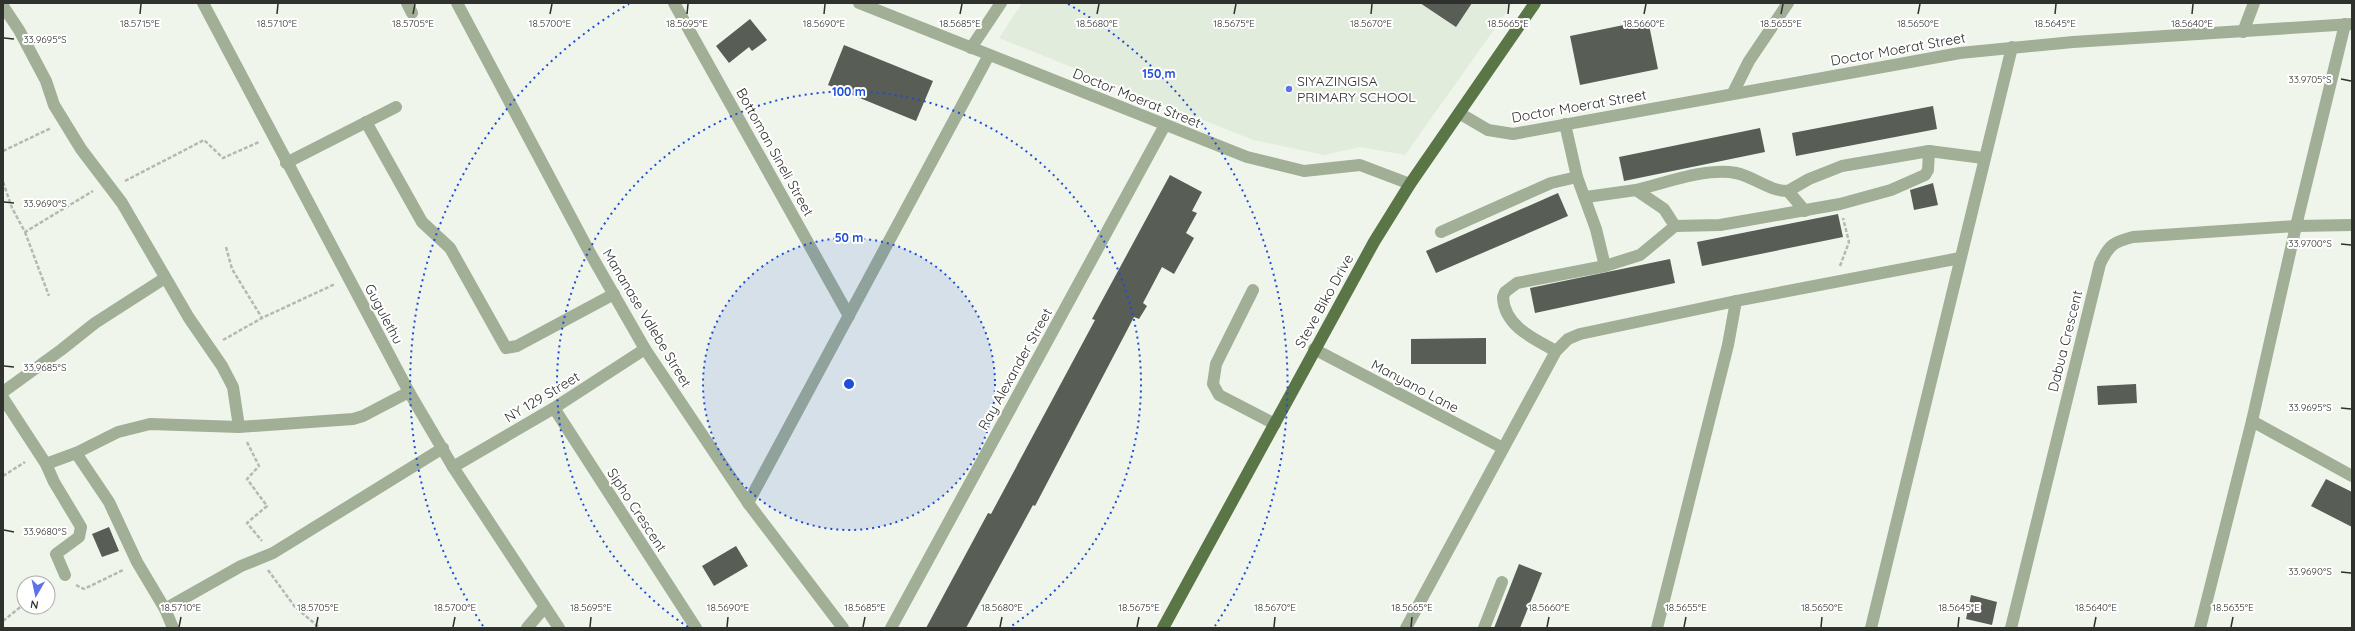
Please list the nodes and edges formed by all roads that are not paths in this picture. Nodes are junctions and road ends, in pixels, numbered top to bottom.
1 (203, 3) edge
2 (457, 3) edge
3 (674, 3) edge
4 (859, 3) edge
5 (1001, 3) edge
6 (1535, 3) edge
7 (1788, 3) edge
8 (2254, 3) edge
9 (3, 6) edge
10 (2349, 24) edge
11 (2243, 32) junction
12 (2012, 47) junction
13 (971, 48) junction
14 (989, 55) junction
15 (1733, 93) junction
16 (396, 106) dead end
17 (1459, 113) junction
18 (366, 122) junction
19 (1565, 124) junction
20 (1165, 125) junction
21 (1929, 151) junction
22 (1983, 158) junction
23 (286, 163) junction
24 (1577, 177) junction
25 (1410, 184) junction
26 (1636, 190) junction
27 (1788, 192) junction
28 (1586, 198) junction
29 (1805, 211) junction
30 (2352, 225) edge
31 (1675, 226) junction
32 (2296, 226) junction
33 (1441, 232) dead end
34 (1960, 258) junction
35 (1605, 266) junction
36 (165, 278) junction
37 (1254, 290) dead end
38 (614, 294) junction
39 (1736, 301) junction
40 (849, 316) junction
41 (645, 349) junction
42 (1314, 350) junction
43 (1556, 351) junction
44 (3, 392) edge
45 (409, 392) junction
46 (3, 398) edge
47 (554, 408) junction
48 (2252, 421) junction
49 (1275, 424) junction
50 (239, 428) junction
51 (443, 448) junction
52 (1503, 448) junction
53 (76, 453) junction
54 (46, 464) junction
55 (453, 467) junction
56 (2352, 476) edge
57 (748, 503) junction
58 (65, 574) road end
59 (1502, 582) dead end
60 (544, 608) junction
61 (165, 609) junction
62 (173, 628) edge
63 (527, 628) edge
64 (559, 628) edge
65 (696, 628) edge
66 (843, 628) edge
67 (891, 628) edge
68 (1163, 628) edge
69 (1406, 628) edge
70 (1484, 628) edge
71 (1657, 628) edge
72 (1871, 628) edge
73 (2011, 628) edge
74 (2200, 628) edge

1 - 23 street, Gugulethu
2 - 38 street, Mananase Vdlebe Street
3 - 40 street, Bottoman Sineli Street
4 - 13 street, Doctor Moerat Street
5 - 13 street
6 - 17 main road, Steve Biko Drive
7 - 15 street
8 - 11 street
9 - 36 street
10 - 11 street, Doctor Moerat Street
10 - 32 street
11 - 12 street, Doctor Moerat Street
12 - 15 street, Doctor Moerat Street
12 - 22 street
13 - 14 street, Doctor Moerat Street
14 - 20 street, Doctor Moerat Street
14 - 40 street
15 - 19 street, Doctor Moerat Street
16 - 18 street
17 - 19 street, Doctor Moerat Street
17 - 25 main road, Steve Biko Drive
18 - 23 street
18 - 38 street
19 - 24 street
20 - 25 street, Doctor Moerat Street
20 - 67 street, Ray Alexander Street
21 - 22 street
21 - 27 street
21 - 29 street
22 - 34 street
23 - 45 street, Gugulethu
24 - 28 street
24 - 33 street
25 - 42 main road, Steve Biko Drive
26 - 27 street
26 - 28 street
26 - 31 street
27 - 29 street
28 - 35 street
29 - 31 street
30 - 32 street, Dabua Crescent
31 - 35 street
32 - 48 street
32 - 73 street, Dabua Crescent
34 - 39 street
34 - 72 street
35 - 43 street
36 - 44 street
36 - 50 street
37 - 49 street
38 - 41 street, Mananase Vdlebe Street
39 - 43 street
39 - 71 street
40 - 57 street
41 - 47 street, NY 129 Street
41 - 57 street, Mananase Vdlebe Street
42 - 49 main road, Steve Biko Drive
42 - 52 street, Manyano Lane
43 - 52 street
45 - 50 street
45 - 51 street, Gugulethu
46 - 54 street
47 - 55 street, NY 129 Street
47 - 65 street, Sipho Crescent
48 - 56 street
48 - 74 street
49 - 68 main road, Steve Biko Drive
50 - 53 street
51 - 55 street, Gugulethu
51 - 61 street
52 - 69 street
53 - 54 street
53 - 61 street
54 - 58 street
55 - 60 street, Gugulethu
57 - 66 street, Mananase Vdlebe Street
59 - 70 street
60 - 63 street
60 - 64 street, Gugulethu
61 - 62 street

